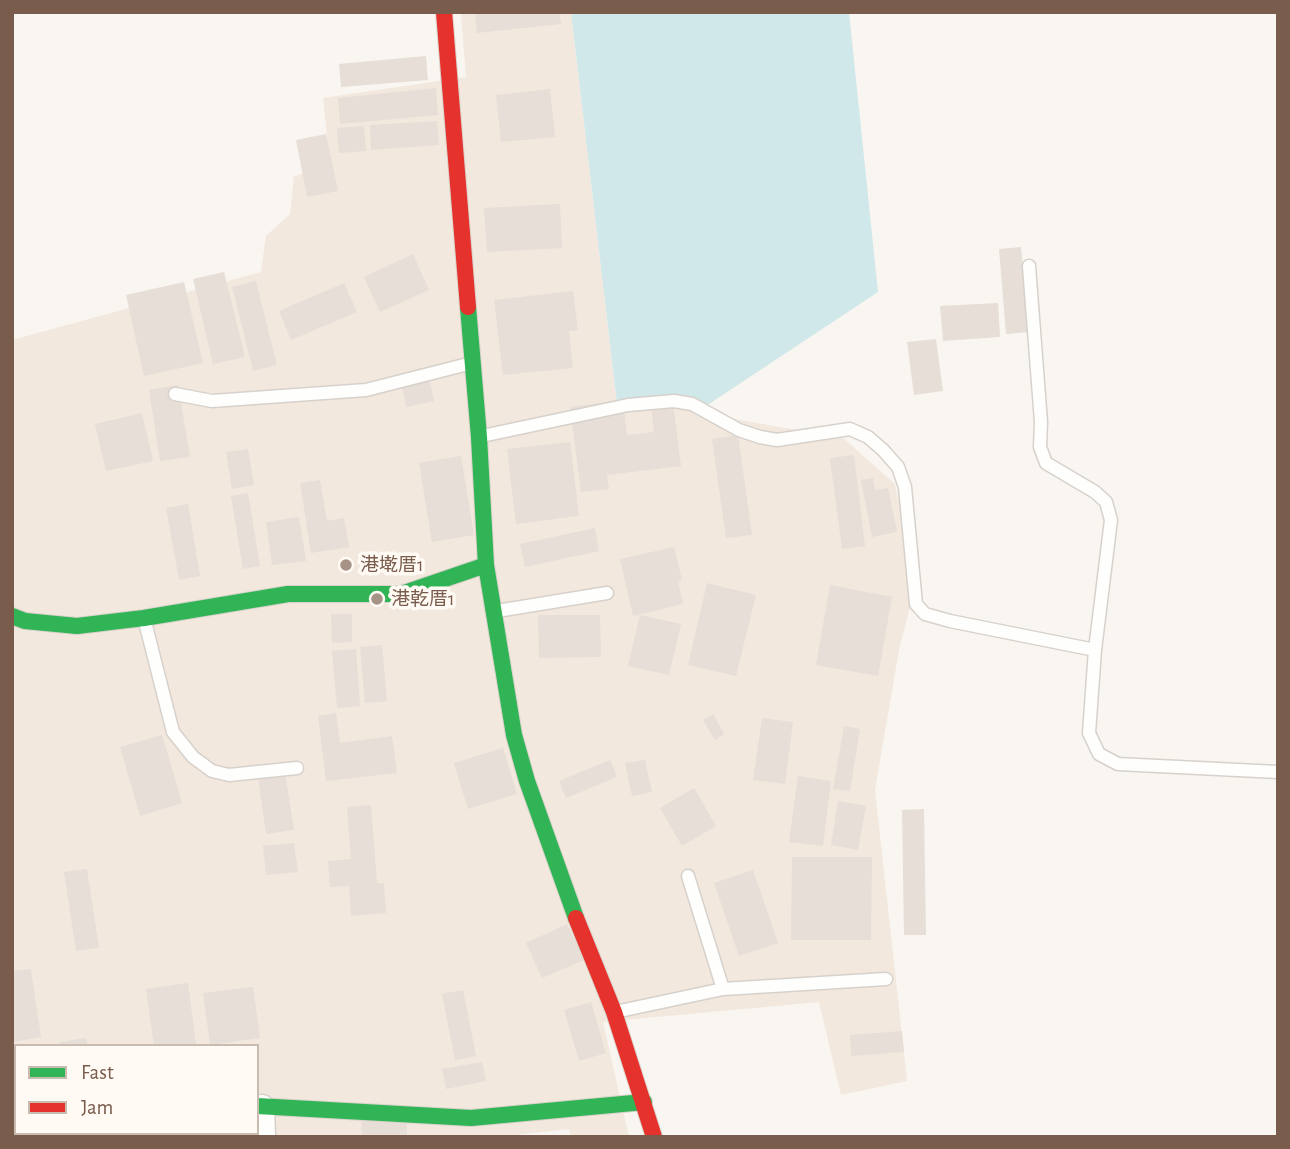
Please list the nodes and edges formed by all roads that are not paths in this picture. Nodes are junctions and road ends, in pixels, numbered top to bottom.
1 (444, 12) edge
2 (1029, 266) dead end
3 (472, 363) junction
4 (175, 394) dead end
5 (478, 437) junction
6 (486, 565) junction
7 (607, 593) dead end
8 (493, 612) junction
9 (12, 616) edge
10 (144, 618) junction
11 (1095, 650) junction
12 (297, 768) dead end
13 (1278, 772) edge
14 (688, 876) dead end
15 (886, 979) dead end
16 (723, 989) junction
17 (614, 1012) junction
18 (644, 1102) junction
19 (260, 1107) edge
20 (263, 1137) edge
21 (654, 1137) edge

1 - 3 street
2 - 11 lane
3 - 4 lane
3 - 5 street
5 - 6 street
5 - 11 lane
6 - 8 street
6 - 10 street
7 - 8 lane
8 - 17 street
9 - 10 street
10 - 12 lane
11 - 13 lane
14 - 16 lane
15 - 16 lane
16 - 17 lane
17 - 18 street
18 - 19 street
18 - 21 street
19 - 20 street

